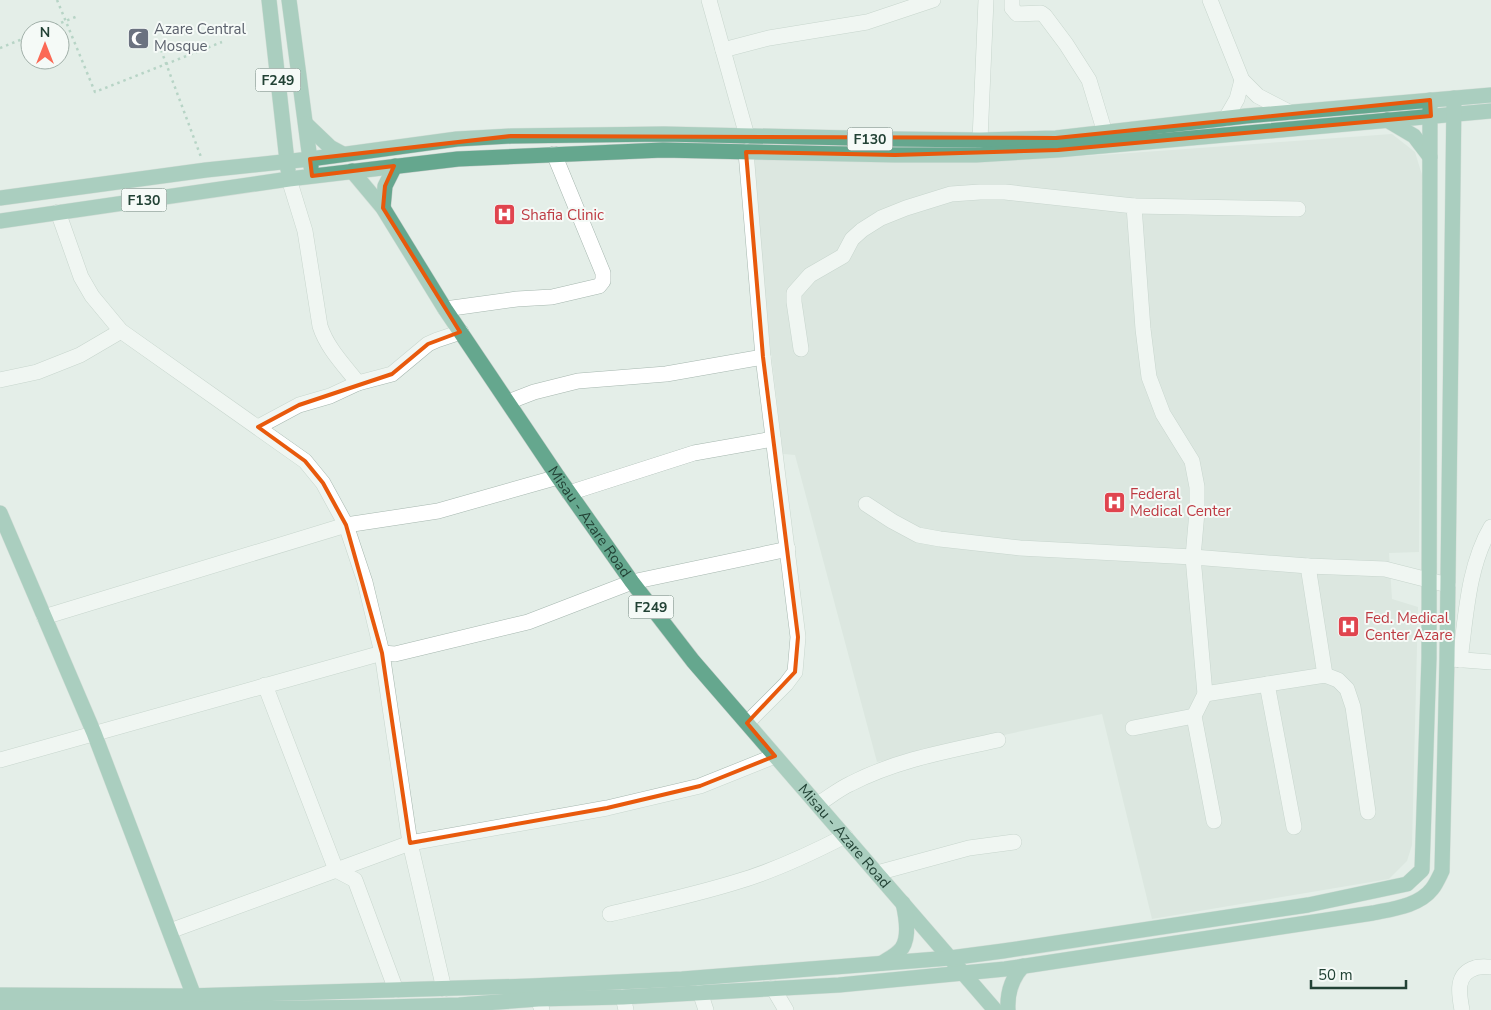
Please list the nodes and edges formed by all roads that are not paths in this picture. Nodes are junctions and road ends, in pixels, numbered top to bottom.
1 (269, 0) edge
2 (290, 0) edge
3 (709, 0) edge
4 (933, 0) edge
5 (986, 0) edge
6 (1012, 0) edge
7 (1210, 0) edge
8 (724, 50) junction
9 (1242, 80) junction
10 (1491, 95) edge
11 (1454, 98) junction
12 (1430, 100) junction
13 (1491, 111) edge
14 (1289, 112) junction
15 (1455, 114) junction
16 (1431, 116) junction
17 (1226, 118) junction
18 (1387, 120) junction
19 (306, 124) junction
20 (1105, 132) junction
21 (747, 136) junction
22 (980, 140) junction
23 (746, 152) junction
24 (344, 154) junction
25 (554, 154) junction
26 (1430, 157) junction
27 (310, 159) junction
28 (287, 160) junction
29 (395, 166) junction
30 (352, 171) junction
31 (312, 176) junction
32 (289, 179) junction
33 (0, 198) edge
34 (1134, 206) junction
35 (383, 208) junction
36 (1298, 209) dead end
37 (58, 212) junction
38 (0, 221) edge
39 (445, 309) junction
40 (121, 330) junction
41 (461, 332) junction
42 (801, 349) dead end
43 (763, 357) junction
44 (0, 380) edge
45 (358, 383) junction
46 (508, 402) junction
47 (258, 427) junction
48 (772, 439) junction
49 (558, 477) junction
50 (569, 493) junction
51 (866, 504) dead end
52 (0, 513) edge
53 (346, 525) junction
54 (1491, 527) edge
55 (788, 549) junction
56 (1193, 557) junction
57 (1308, 566) junction
58 (1430, 580) junction
59 (632, 582) junction
60 (1448, 585) junction
61 (44, 616) junction
62 (382, 653) junction
63 (1454, 659) junction
64 (1491, 662) edge
65 (1325, 675) junction
66 (1267, 684) junction
67 (266, 685) junction
68 (1205, 694) junction
69 (1194, 716) junction
70 (747, 723) junction
71 (1133, 728) dead end
72 (94, 733) junction
73 (998, 740) dead end
74 (775, 756) junction
75 (0, 760) edge
76 (818, 804) junction
77 (1368, 812) dead end
78 (1214, 821) dead end
79 (1294, 827) dead end
80 (845, 836) junction
81 (1014, 842) dead end
82 (410, 843) junction
83 (336, 870) junction
84 (1422, 870) junction
85 (877, 873) junction
86 (1431, 891) junction
87 (903, 903) junction
88 (610, 914) dead end
89 (170, 931) junction
90 (950, 958) junction
91 (880, 964) junction
92 (1023, 966) junction
93 (1491, 967) edge
94 (964, 974) junction
95 (773, 988) junction
96 (444, 989) junction
97 (396, 990) junction
98 (700, 992) junction
99 (0, 995) edge
100 (624, 1003) edge
101 (197, 1005) edge
102 (540, 1005) edge
103 (460, 1007) edge
104 (0, 1008) edge
105 (386, 1008) edge
106 (241, 1009) edge
107 (706, 1010) edge
108 (786, 1010) edge
109 (994, 1010) edge
110 (1008, 1010) edge
111 (1462, 1010) edge

1 - 28 main road, F249
2 - 19 main road, F249
3 - 8 street
4 - 8 street
5 - 22 street
6 - 20 street
7 - 9 street
8 - 21 street
9 - 14 street
9 - 17 street
10 - 11 main road, F130
11 - 12 main road, F130
11 - 15 main road
12 - 14 main road, F130
12 - 16 main road
13 - 15 main road, F130
14 - 17 main road, F130
15 - 16 main road, F130
15 - 60 main road
16 - 18 main road, F130
16 - 26 main road
17 - 20 main road, F130
18 - 23 main road, F130
18 - 26 main road
19 - 24 main road
19 - 27 main road, F249
20 - 22 main road, F130
21 - 22 main road, F130
21 - 24 main road, F130
23 - 25 main road, F130
23 - 43 street
24 - 27 main road, F130
25 - 29 main road, F130
25 - 39 street
26 - 58 main road
27 - 28 main road, F130
27 - 31 main road, F249
28 - 32 main road, F249
28 - 33 main road, F130
29 - 30 main road, F130
29 - 35 main road
30 - 31 main road, F130
30 - 35 main road, Misau - Azare Road / F249
31 - 32 main road, F130
32 - 37 main road, F130
32 - 45 street
34 - 36 street
34 - 42 street
34 - 56 street
35 - 39 main road, Misau - Azare Road / F249
37 - 38 main road, F130
37 - 40 street
39 - 41 main road, Misau - Azare Road / F249
40 - 44 street
40 - 47 street
41 - 45 street
41 - 46 main road, Misau - Azare Road / F249
43 - 46 street
43 - 48 street
45 - 47 street
46 - 49 main road, Misau - Azare Road / F249
47 - 53 street
48 - 50 street
48 - 55 street
49 - 50 main road, Misau - Azare Road / F249
49 - 53 street
50 - 59 main road, Misau - Azare Road / F249
51 - 56 street
52 - 61 main road
53 - 61 street
53 - 62 street
54 - 63 street
55 - 59 street
55 - 70 street
56 - 57 street
56 - 68 street
57 - 58 street
57 - 65 street
58 - 60 street
58 - 84 main road
59 - 62 street
59 - 70 main road, Misau - Azare Road / F249
60 - 63 main road
61 - 72 main road
62 - 67 street
62 - 82 street
63 - 64 street
63 - 86 main road
65 - 66 street
65 - 77 street
66 - 68 street
66 - 79 street
67 - 72 street
67 - 83 street
68 - 69 street
69 - 71 street
69 - 78 street
70 - 74 main road, Misau - Azare Road / F249
72 - 75 street
72 - 89 main road
73 - 76 street
74 - 76 main road, Misau - Azare Road / F249
74 - 82 street
76 - 80 main road, Misau - Azare Road / F249
80 - 85 main road, Misau - Azare Road / F249
80 - 88 street
81 - 85 street
82 - 83 street
82 - 96 street
83 - 89 street
83 - 97 street
84 - 86 main road
84 - 90 main road
85 - 87 main road, Misau - Azare Road / F249
86 - 92 main road
87 - 90 main road, Misau - Azare Road / F249
87 - 91 main road
89 - 101 main road
90 - 91 main road
90 - 94 main road, Misau - Azare Road / F249
91 - 96 main road
92 - 94 main road
92 - 110 main road
93 - 111 street
94 - 95 main road
94 - 109 main road, Misau - Azare Road / F249
95 - 98 main road
95 - 108 street
96 - 97 main road
97 - 101 main road
98 - 100 main road
98 - 107 street
99 - 101 main road
100 - 102 main road
101 - 104 main road
101 - 106 main road
102 - 103 main road
103 - 105 main road
105 - 106 main road

